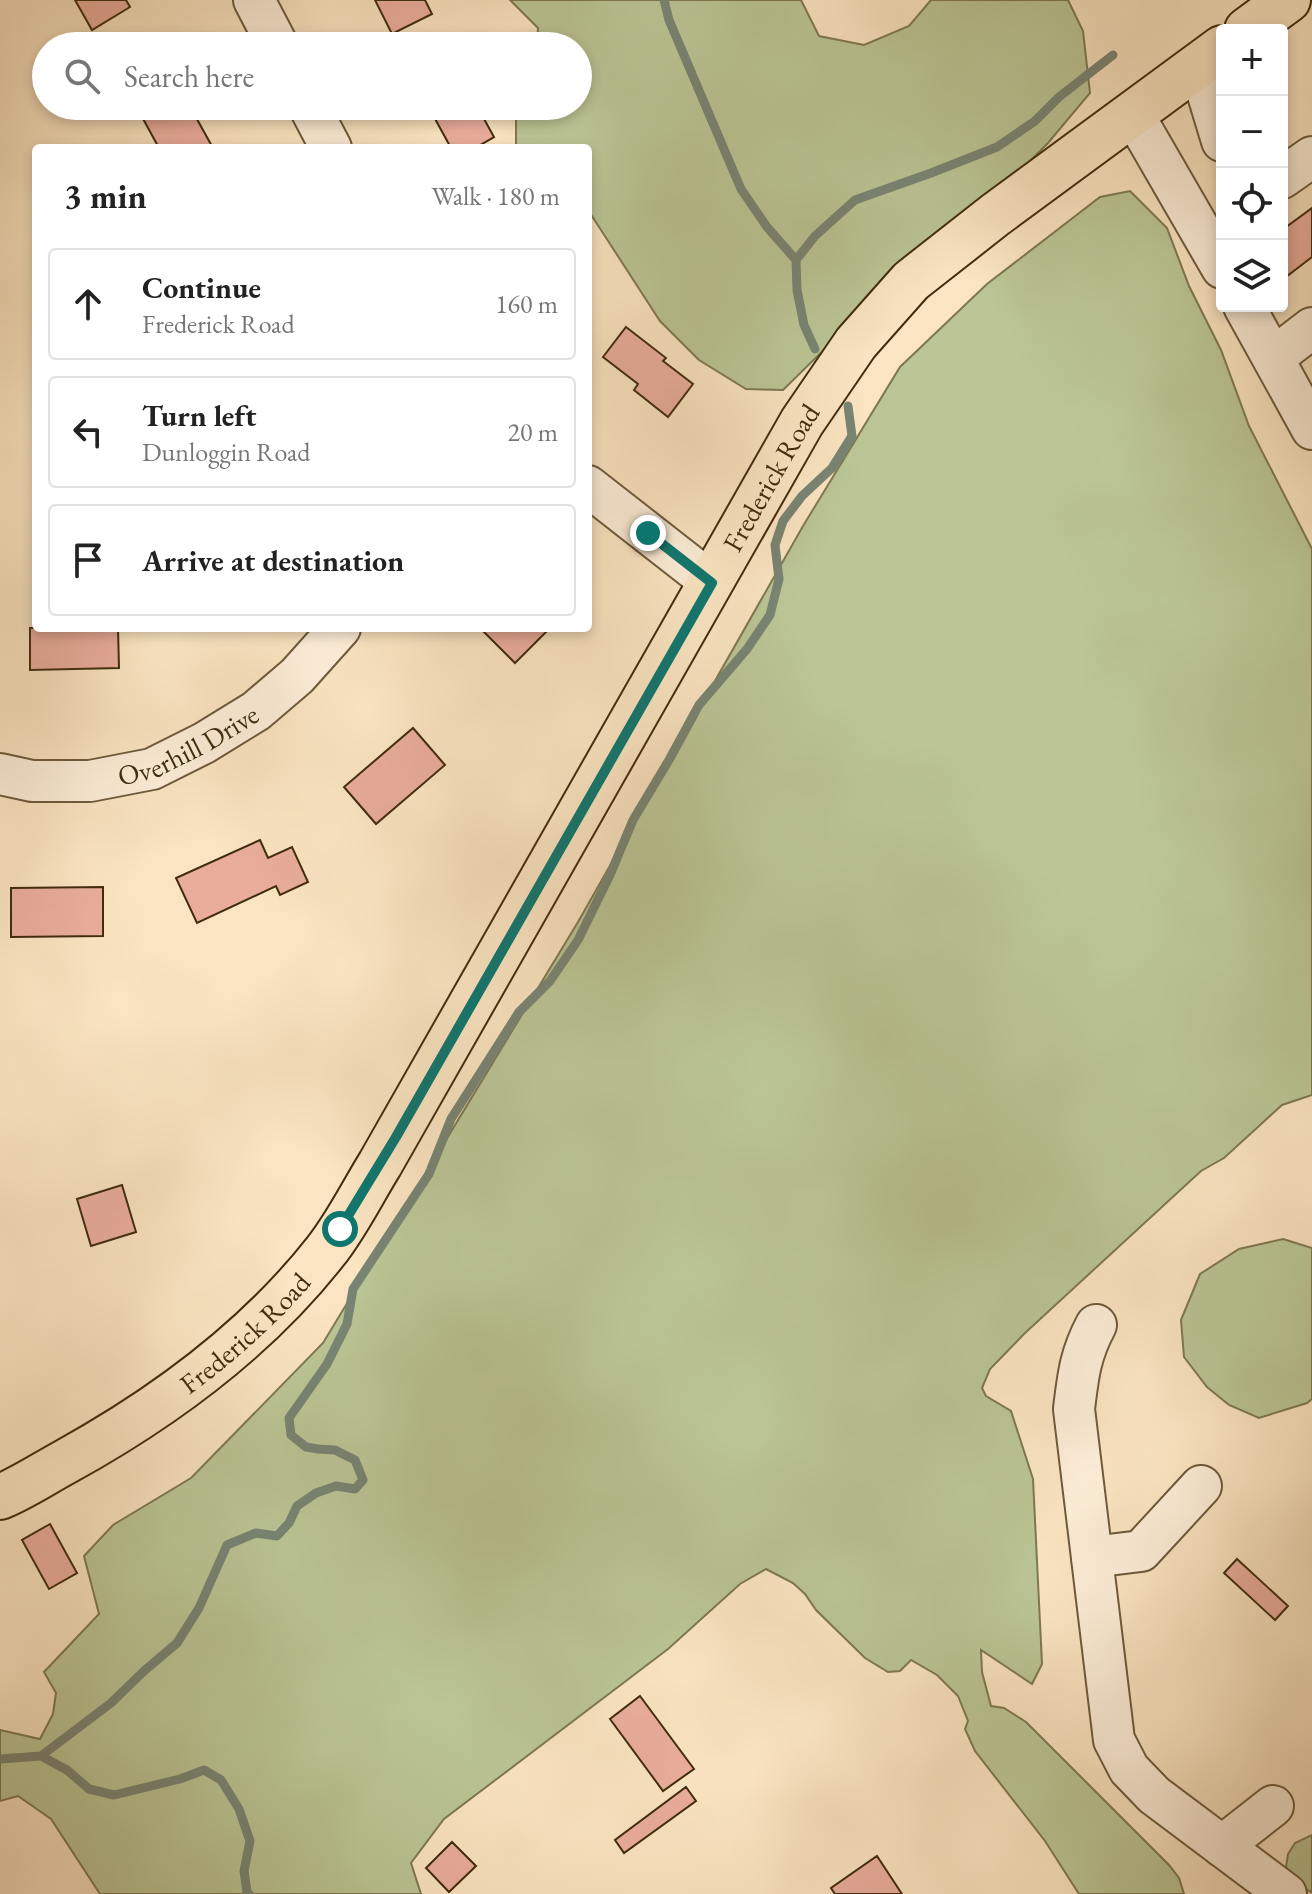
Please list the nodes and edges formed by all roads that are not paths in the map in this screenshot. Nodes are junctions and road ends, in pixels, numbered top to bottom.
1 (254, 0) edge
2 (1288, 0) edge
3 (1255, 24) edge
4 (271, 32) edge
5 (1210, 57) edge
6 (1216, 99) edge
7 (1133, 114) junction
8 (316, 120) edge
9 (329, 144) edge
10 (1312, 157) edge
11 (1288, 174) edge
12 (1216, 258) edge
13 (1248, 312) edge
14 (1312, 328) edge
15 (1274, 357) junction
16 (1312, 429) edge
17 (592, 489) edge
18 (712, 583) junction
19 (336, 632) edge
20 (0, 774) edge
21 (1096, 1325) dead end
22 (1201, 1486) dead end
23 (0, 1497) edge
24 (1092, 1557) junction
25 (1273, 1806) dead end
26 (1222, 1846) junction
27 (1254, 1894) edge
28 (1265, 1894) edge
29 (1286, 1894) edge

1 - 4 street
2 - 3 main road
5 - 6 street
5 - 7 main road, Frederick Road
7 - 12 street
7 - 18 main road, Frederick Road
8 - 9 street
10 - 11 street
13 - 15 street
14 - 15 street
15 - 16 street
17 - 18 street
18 - 23 main road, Frederick Road
19 - 20 street, Overhill Drive
21 - 24 street
22 - 24 street
24 - 26 street
25 - 26 street
26 - 29 street
27 - 28 street

